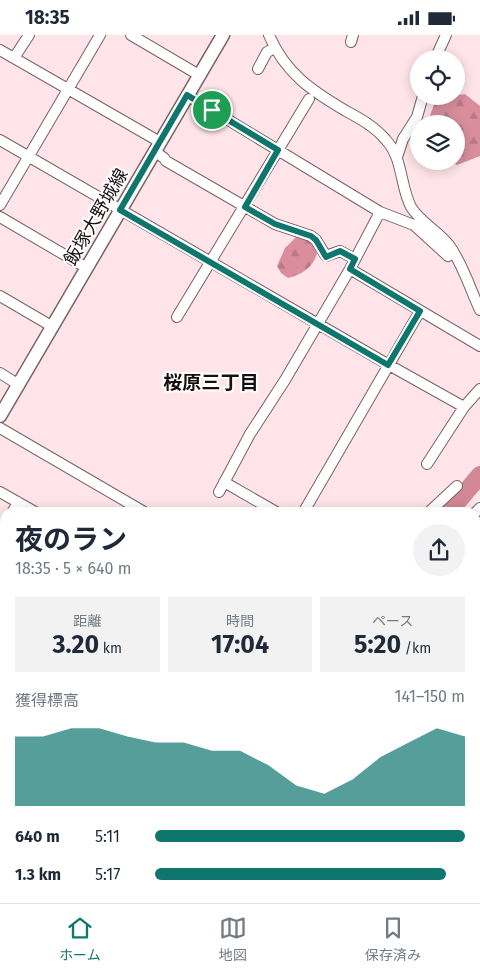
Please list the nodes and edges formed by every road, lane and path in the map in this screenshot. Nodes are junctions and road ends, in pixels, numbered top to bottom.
1 (29, 35) edge
2 (100, 35) edge
3 (131, 35) edge
4 (223, 35) edge
5 (269, 35) edge
6 (446, 35) edge
7 (274, 48) junction
8 (0, 50) edge
9 (439, 50) edge
10 (14, 58) junction
11 (258, 69) dead end
12 (199, 75) junction
13 (68, 88) junction
14 (187, 95) junction
15 (309, 99) dead end
16 (420, 105) edge
17 (0, 141) edge
18 (157, 147) junction
19 (278, 150) junction
20 (28, 157) junction
21 (397, 157) junction
22 (0, 205) edge
23 (245, 207) junction
24 (120, 210) junction
25 (380, 212) junction
26 (0, 217) edge
27 (453, 252) junction
28 (355, 259) junction
29 (211, 263) junction
30 (87, 268) junction
31 (350, 269) junction
32 (0, 296) edge
33 (480, 310) edge
34 (420, 311) junction
35 (177, 317) dead end
36 (318, 324) junction
37 (53, 327) junction
38 (480, 347) edge
39 (388, 365) junction
40 (0, 373) edge
41 (19, 385) junction
42 (480, 389) edge
43 (464, 407) junction
44 (0, 416) edge
45 (0, 428) edge
46 (427, 464) dead end
47 (224, 482) junction
48 (457, 486) dead end
49 (0, 492) edge
50 (219, 492) dead end
51 (18, 502) junction
52 (15, 507) edge
53 (27, 507) edge
54 (136, 507) edge
55 (268, 507) edge
56 (306, 507) edge
57 (434, 507) edge

1 - 10 street
2 - 13 street
3 - 12 street
4 - 12 main road, 飯塚大野城線
5 - 7 street
6 - 9 street
7 - 11 street
7 - 21 street
8 - 10 street
10 - 13 street
12 - 14 main road, 飯塚大野城線
13 - 18 street
13 - 20 street
14 - 18 main road, 飯塚大野城線
14 - 19 street
15 - 19 street
16 - 21 street
17 - 20 street
18 - 23 street
18 - 24 main road, 飯塚大野城線
19 - 23 street
19 - 25 street
20 - 22 street
20 - 24 street
21 - 27 street
23 - 28 street
23 - 29 street
24 - 29 street
24 - 30 main road, 飯塚大野城線
25 - 27 street
25 - 28 street
26 - 30 street
27 - 33 street
28 - 31 street
29 - 35 street
29 - 36 street
30 - 37 main road, 飯塚大野城線
31 - 34 street
31 - 36 street
32 - 37 street
34 - 38 street
34 - 39 street
36 - 39 street
36 - 47 street
37 - 41 main road, 飯塚大野城線
39 - 43 street
39 - 56 street
40 - 41 street
41 - 44 main road, 飯塚大野城線
42 - 43 street
43 - 46 street
45 - 54 street
47 - 50 street
47 - 55 street
48 - 57 street
49 - 51 street
51 - 52 street
51 - 53 street

